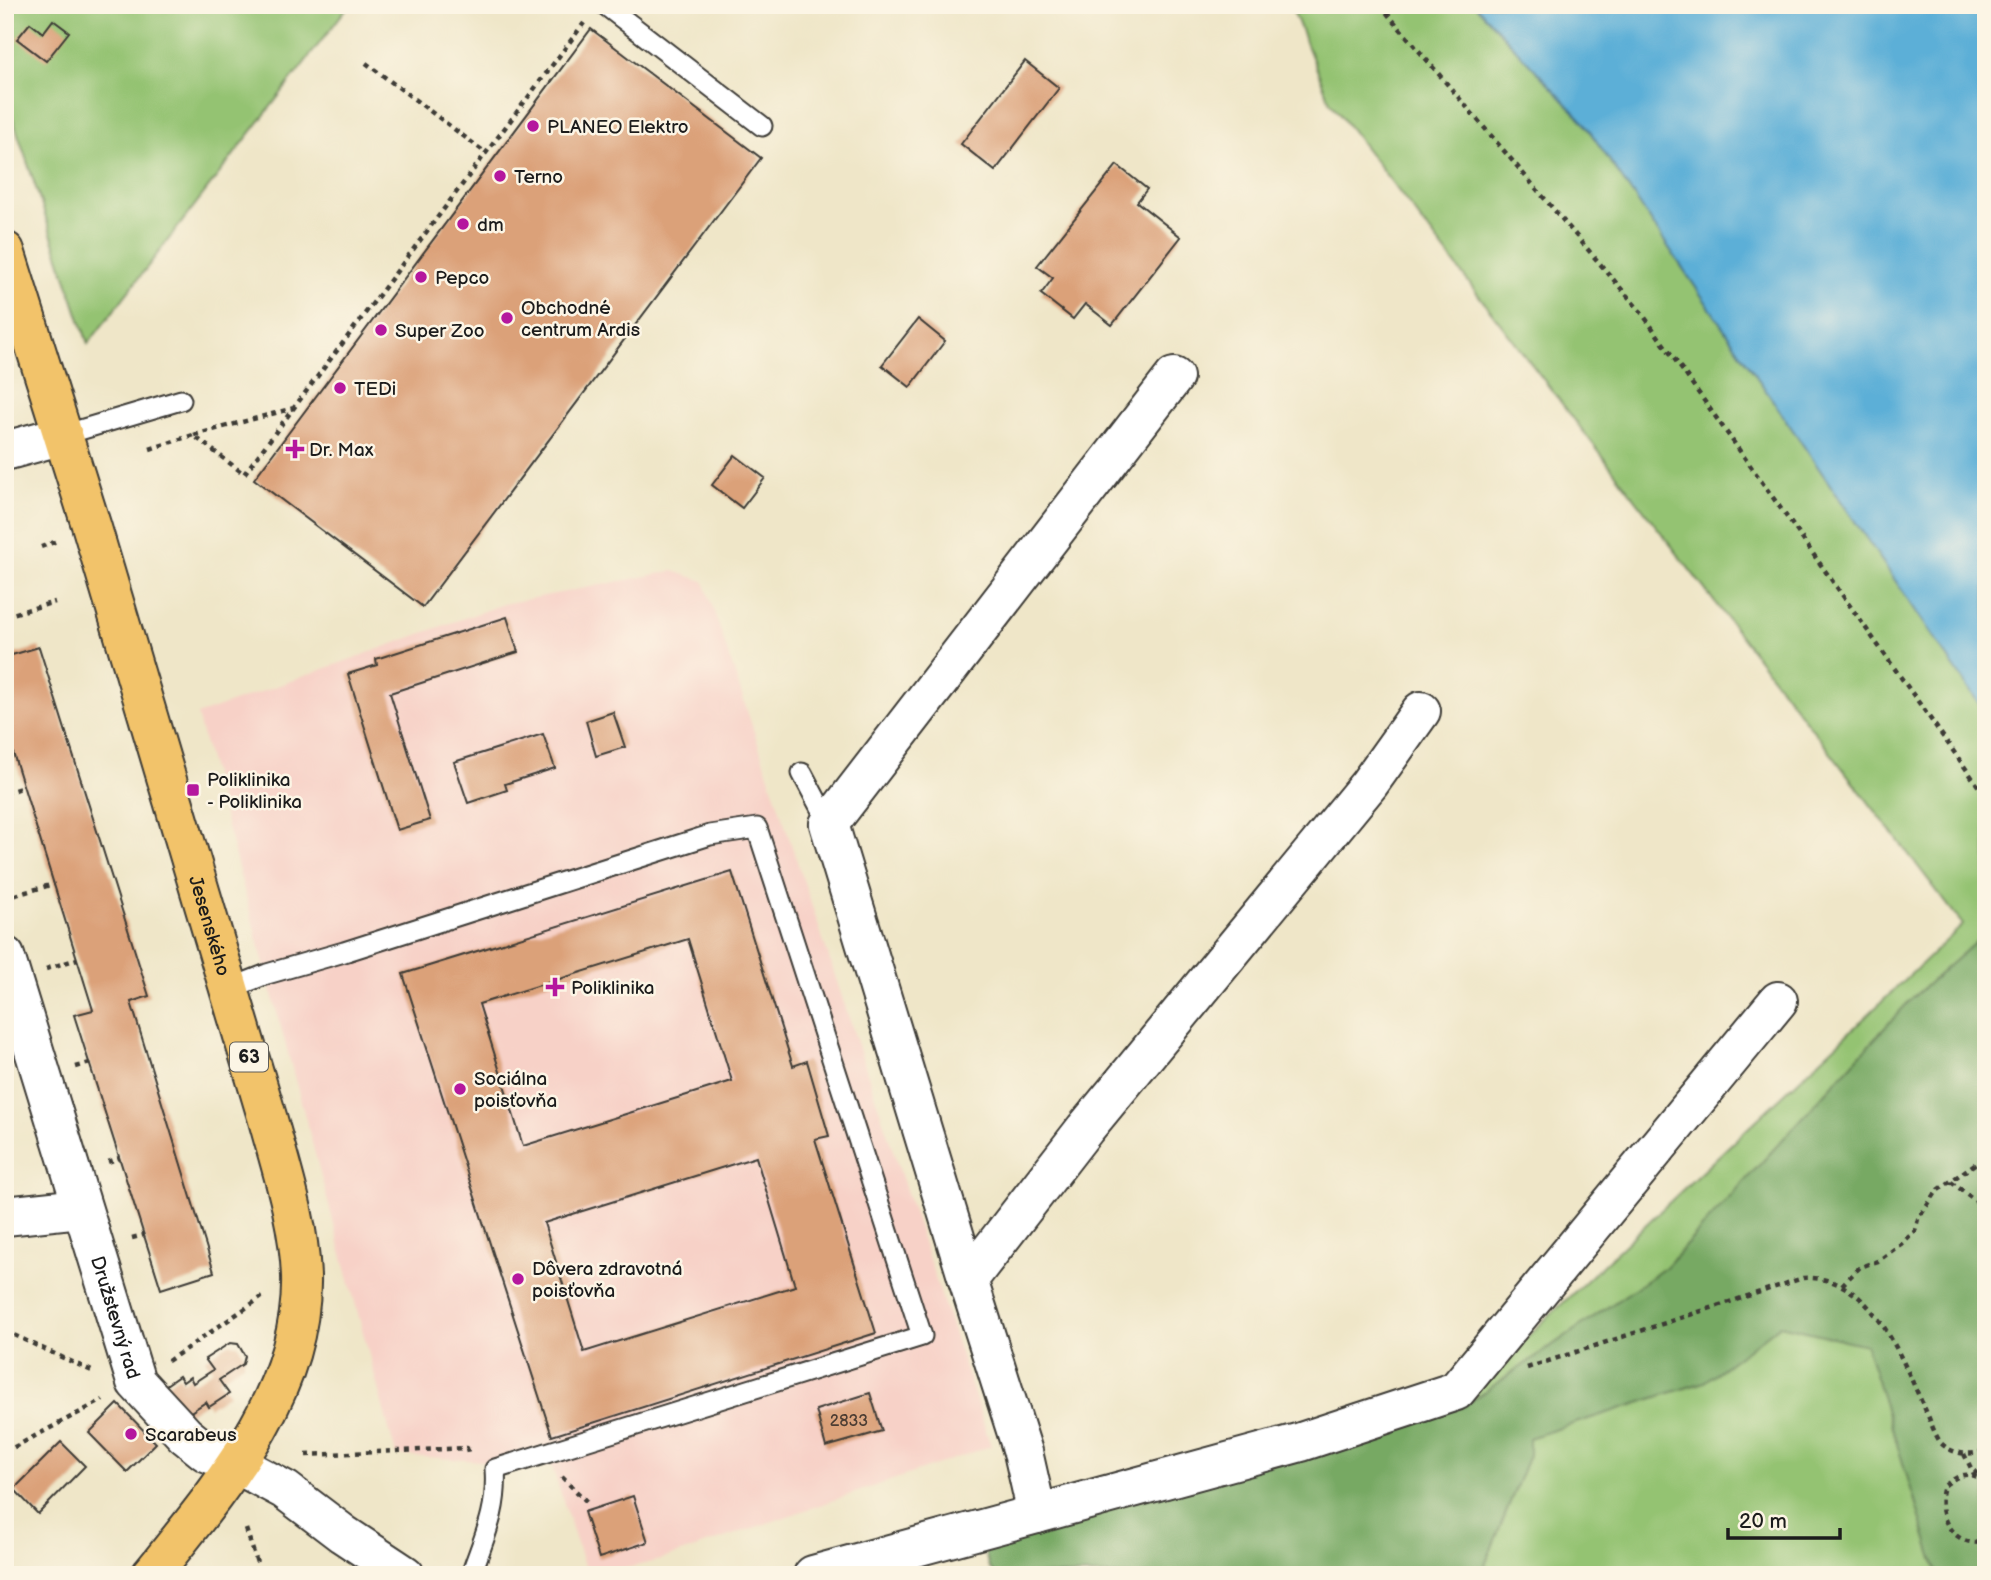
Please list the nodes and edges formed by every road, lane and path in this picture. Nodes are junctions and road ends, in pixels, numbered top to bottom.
1 (1380, 5) edge
2 (597, 9) edge
3 (366, 63) dead end
4 (762, 126) dead end
5 (486, 153) junction
6 (5, 251) edge
7 (1174, 377) dead end
8 (181, 400) dead end
9 (294, 407) junction
10 (63, 435) junction
11 (193, 435) junction
12 (150, 449) dead end
13 (5, 451) edge
14 (55, 602) dead end
15 (5, 616) edge
16 (1421, 711) dead end
17 (802, 773) dead end
18 (24, 787) dead end
19 (5, 793) edge
20 (1986, 797) edge
21 (829, 824) junction
22 (54, 884) dead end
23 (5, 898) edge
24 (5, 956) edge
25 (229, 989) junction
26 (1778, 1000) dead end
27 (18, 1044) edge
28 (1986, 1156) edge
29 (1951, 1182) junction
30 (81, 1208) junction
31 (5, 1216) edge
32 (1986, 1220) edge
33 (968, 1280) junction
34 (1842, 1285) junction
35 (5, 1331) edge
36 (1521, 1369) dead end
37 (102, 1376) dead end
38 (1986, 1450) edge
39 (1964, 1453) junction
40 (306, 1455) dead end
41 (470, 1461) dead end
42 (1986, 1462) edge
43 (236, 1464) junction
44 (560, 1474) dead end
45 (1974, 1475) junction
46 (1986, 1481) edge
47 (587, 1502) dead end
48 (1037, 1514) junction
49 (246, 1529) dead end
50 (1986, 1542) edge
51 (151, 1575) edge
52 (261, 1575) edge
53 (405, 1575) edge
54 (471, 1575) edge
55 (813, 1575) edge

1 - 20 path
2 - 4 lane
2 - 5 path
3 - 5 path
5 - 9 path
6 - 10 main road, Jesenského / 63
7 - 21 street
8 - 10 lane
9 - 11 path
9 - 11 path
10 - 13 street
10 - 25 main road, Jesenského / 63
11 - 12 path
14 - 15 path
16 - 33 street
17 - 21 lane
18 - 19 path
21 - 33 street
22 - 23 path
24 - 27 street, Družstevný rad
25 - 43 main road, Jesenského / 63
25 - 54 lane
26 - 48 street
27 - 30 street, Družstevný rad
28 - 29 path
29 - 32 path
29 - 34 path
30 - 31 street
30 - 43 street, Družstevný rad
33 - 48 street
34 - 36 path
34 - 39 path
35 - 37 path
38 - 39 path
39 - 45 path
40 - 41 path
42 - 45 path
43 - 51 main road, Jesenského / 63
43 - 53 street, Družstevný rad
44 - 47 path
45 - 46 path
45 - 50 path
48 - 55 street
49 - 52 path

